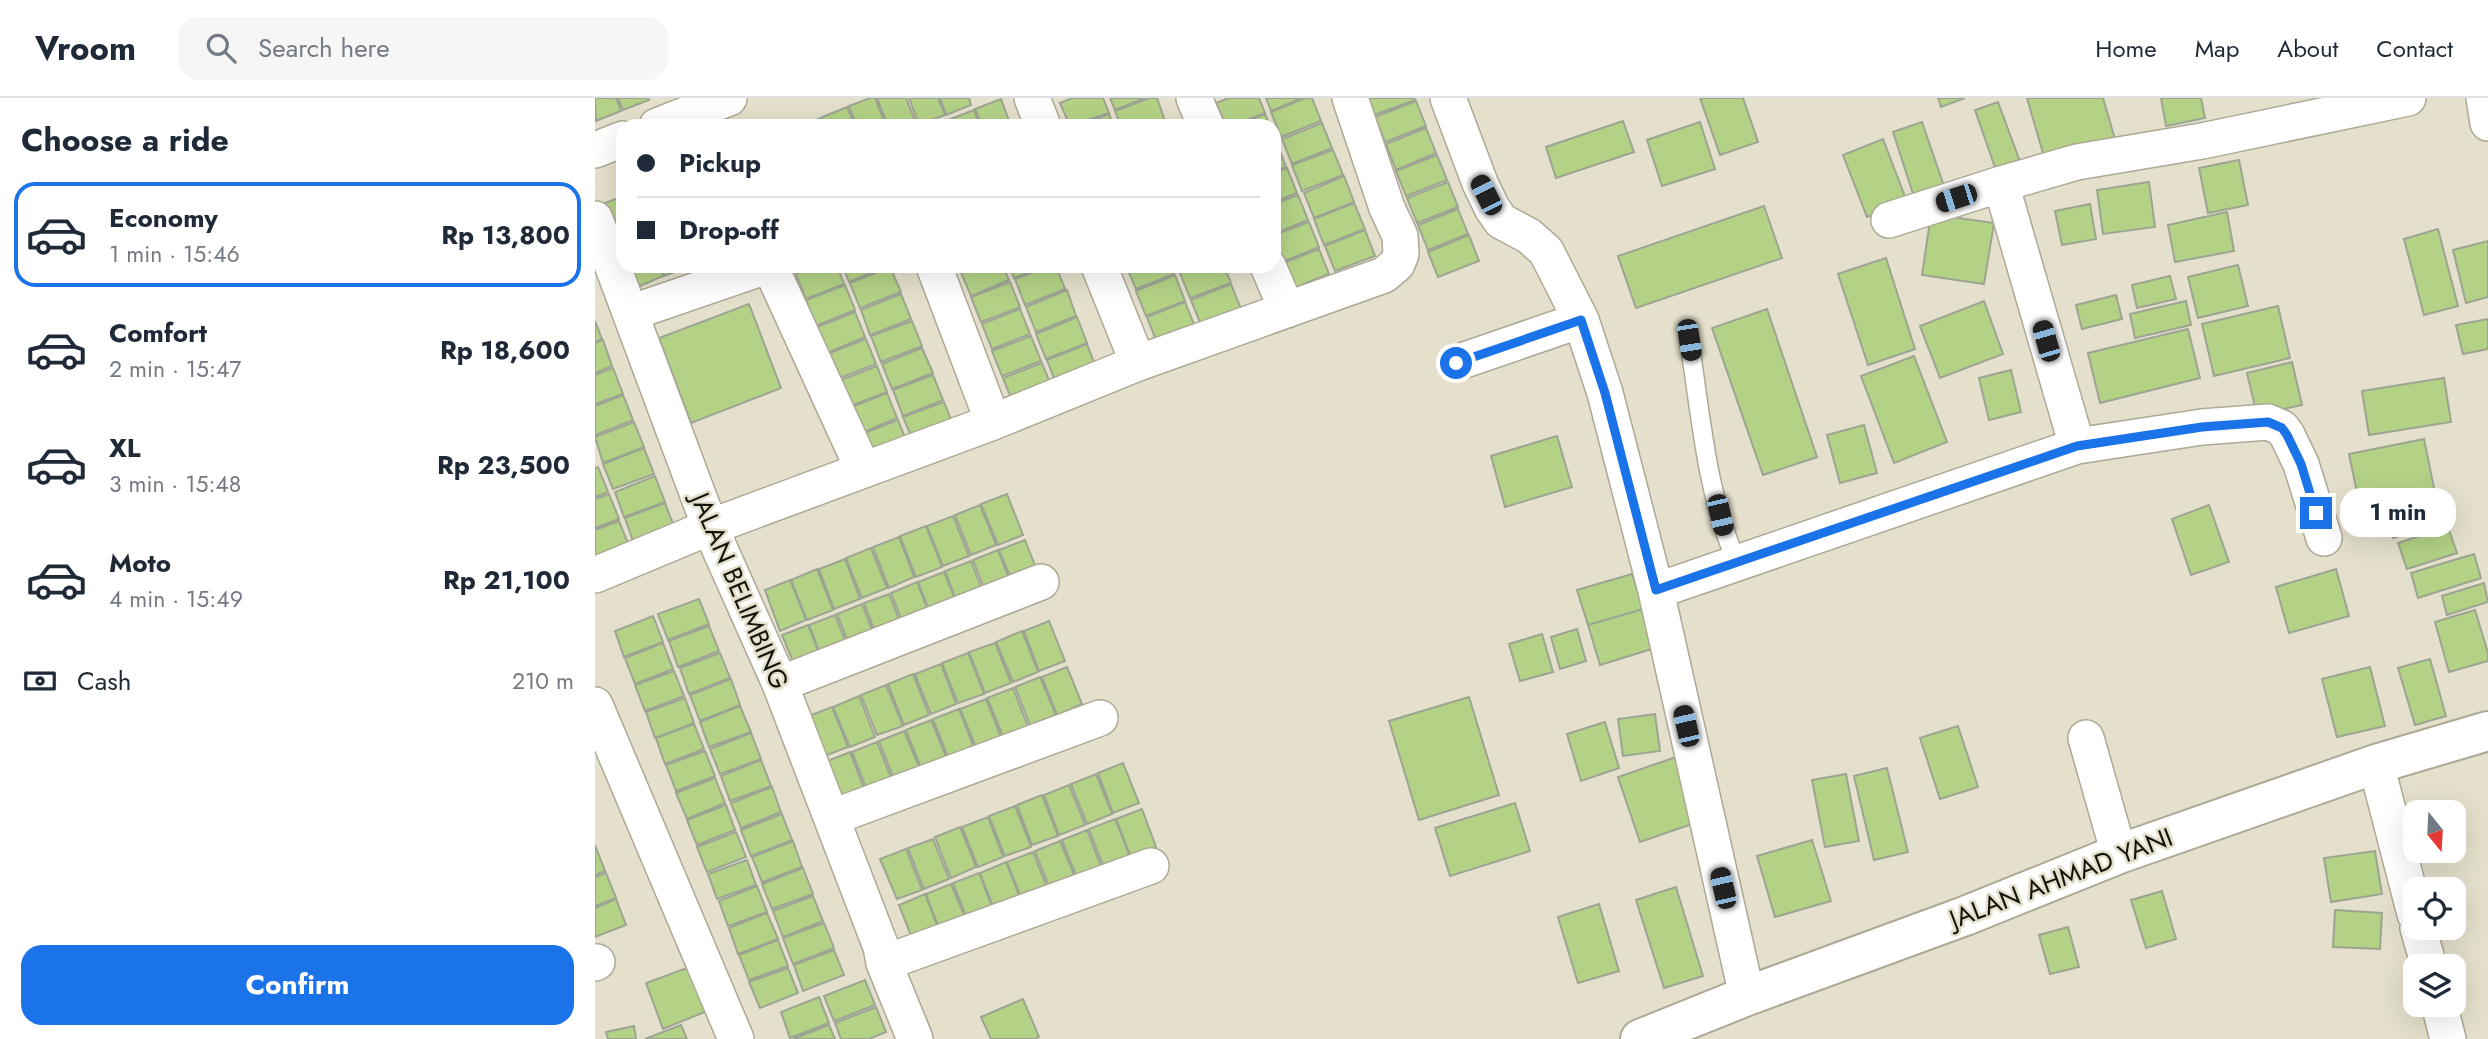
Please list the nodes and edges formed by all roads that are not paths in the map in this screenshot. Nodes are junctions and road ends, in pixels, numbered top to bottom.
1 (729, 98) edge
2 (1032, 98) edge
3 (1194, 98) edge
4 (1350, 98) edge
5 (1448, 98) edge
6 (2409, 98) edge
7 (2484, 98) edge
8 (675, 119) edge
9 (1040, 119) edge
10 (1203, 119) edge
11 (2488, 123) edge
12 (616, 142) edge
13 (595, 150) edge
14 (2000, 184) junction
15 (595, 219) edge
16 (1889, 220) dead end
17 (748, 273) edge
18 (772, 273) edge
19 (938, 273) edge
20 (1102, 273) edge
21 (1271, 273) edge
22 (1287, 310) junction
23 (630, 313) junction
24 (1581, 320) junction
25 (1689, 340) dead end
26 (1138, 363) junction
27 (1456, 363) dead end
28 (993, 422) junction
29 (2077, 446) junction
30 (863, 469) junction
31 (711, 527) junction
32 (2324, 538) dead end
33 (1737, 562) junction
34 (595, 575) edge
35 (1041, 582) dead end
36 (1656, 590) junction
37 (780, 684) junction
38 (595, 705) edge
39 (1100, 718) dead end
40 (2488, 731) edge
41 (2086, 738) dead end
42 (2376, 764) junction
43 (833, 817) junction
44 (2119, 854) junction
45 (1151, 866) dead end
46 (2405, 877) edge
47 (884, 963) junction
48 (1747, 996) junction
49 (2442, 1017) edge
50 (1679, 1032) edge
51 (736, 1039) edge
52 (915, 1039) edge
53 (1640, 1039) edge
54 (2448, 1039) edge

1 - 8 street
2 - 9 street
3 - 10 street
4 - 22 street
5 - 24 street
6 - 14 street
7 - 11 street
12 - 13 street
14 - 16 street
14 - 29 street
15 - 23 street, JALAN BELIMBING
17 - 23 street
18 - 30 street
19 - 28 street
20 - 26 street
21 - 22 street
22 - 26 street
23 - 31 street, JALAN BELIMBING
24 - 27 street
24 - 36 street
25 - 33 lane
26 - 28 street
28 - 30 street
29 - 32 street
29 - 33 street
30 - 31 street
31 - 34 street
31 - 37 street, JALAN BELIMBING
33 - 36 street
35 - 37 street
36 - 48 street
37 - 43 street, JALAN BELIMBING
38 - 51 street
39 - 43 street
40 - 42 street, JALAN AHMAD YANI
41 - 44 street
42 - 44 street, JALAN AHMAD YANI
42 - 46 street
43 - 47 street, JALAN BELIMBING
44 - 48 street, JALAN AHMAD YANI
45 - 47 street
47 - 52 street, JALAN BELIMBING
48 - 50 street, JALAN AHMAD YANI
49 - 54 street
50 - 53 street, JALAN AHMAD YANI

